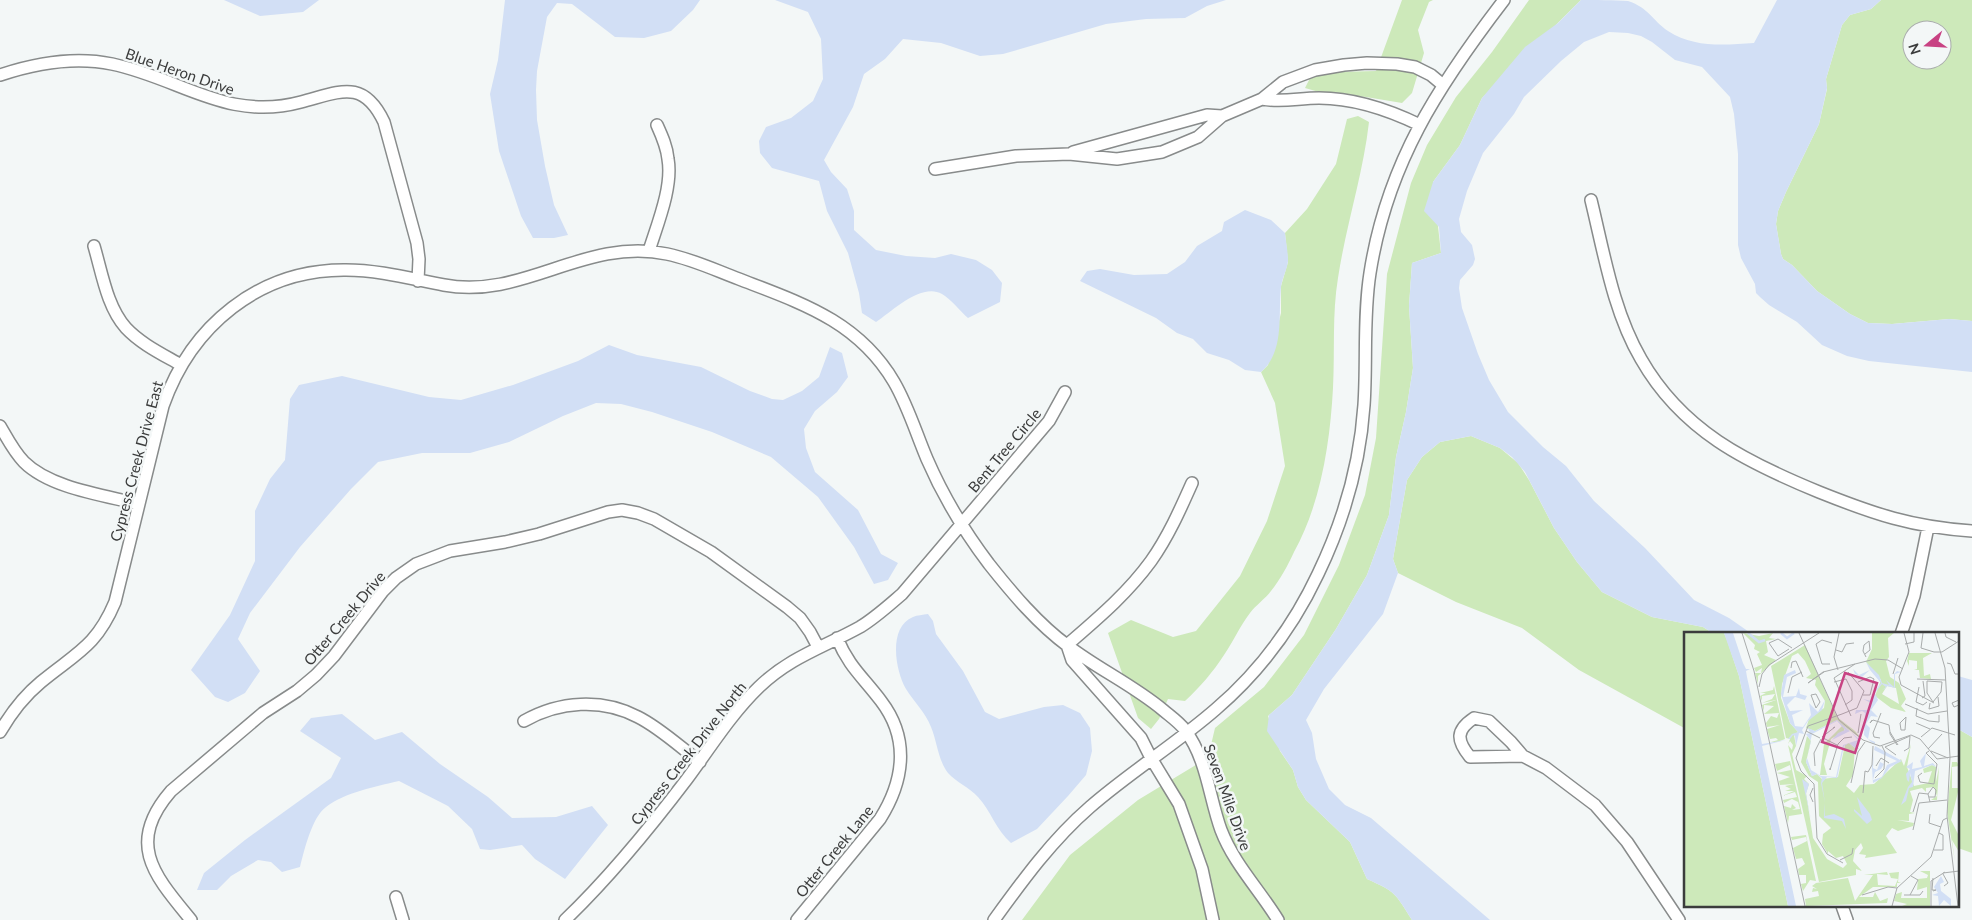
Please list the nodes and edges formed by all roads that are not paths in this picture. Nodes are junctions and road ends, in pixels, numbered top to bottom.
1 (1497, 0) edge
2 (1504, 0) edge
3 (1487, 22) junction
4 (0, 75) edge
5 (1443, 85) junction
6 (1262, 99) junction
7 (1222, 116) junction
8 (657, 125) dead end
9 (1420, 125) junction
10 (1069, 154) junction
11 (935, 169) dead end
12 (1591, 200) dead end
13 (94, 246) dead end
14 (649, 251) junction
15 (418, 280) junction
16 (181, 365) junction
17 (1065, 392) dead end
18 (0, 426) edge
19 (1192, 483) dead end
20 (139, 504) junction
21 (961, 525) junction
22 (1928, 527) junction
23 (1972, 532) edge
24 (1902, 632) edge
25 (837, 638) junction
26 (1067, 646) junction
27 (818, 648) junction
28 (524, 721) dead end
29 (0, 732) edge
30 (1187, 732) junction
31 (1523, 756) junction
32 (1151, 758) junction
33 (700, 762) junction
34 (396, 897) dead end
35 (191, 920) edge
36 (403, 920) edge
37 (565, 920) edge
38 (797, 920) edge
39 (994, 920) edge
40 (1213, 920) edge
41 (1278, 920) edge
42 (1679, 920) edge

1 - 3 street
2 - 3 street
3 - 5 street
4 - 15 street, Blue Heron Drive
5 - 6 street
5 - 9 street
6 - 7 street
6 - 9 street
7 - 10 street
7 - 10 street
8 - 14 street
9 - 30 street
10 - 11 street
12 - 22 street
13 - 16 street
14 - 15 street, Cypress Creek Drive East
14 - 21 street, Cypress Creek Drive East
15 - 16 street, Cypress Creek Drive East
16 - 20 street, Cypress Creek Drive East
17 - 21 street, Bent Tree Circle
18 - 20 street
19 - 26 street
20 - 29 street, Cypress Creek Drive East
21 - 25 street, Cypress Creek Drive North
21 - 26 street, Cypress Creek Drive East
22 - 23 street
22 - 24 street
25 - 27 street, Cypress Creek Drive North
25 - 38 street, Otter Creek Lane
26 - 30 street, Cypress Creek Drive East
26 - 32 street, Cypress Creek Drive East
27 - 33 street, Cypress Creek Drive North
27 - 35 street, Otter Creek Drive
28 - 33 street
30 - 32 street
30 - 41 street, Seven Mile Drive
31 - 31 street
31 - 42 street
32 - 39 street
32 - 40 street
33 - 37 street, Cypress Creek Drive North
34 - 36 street

